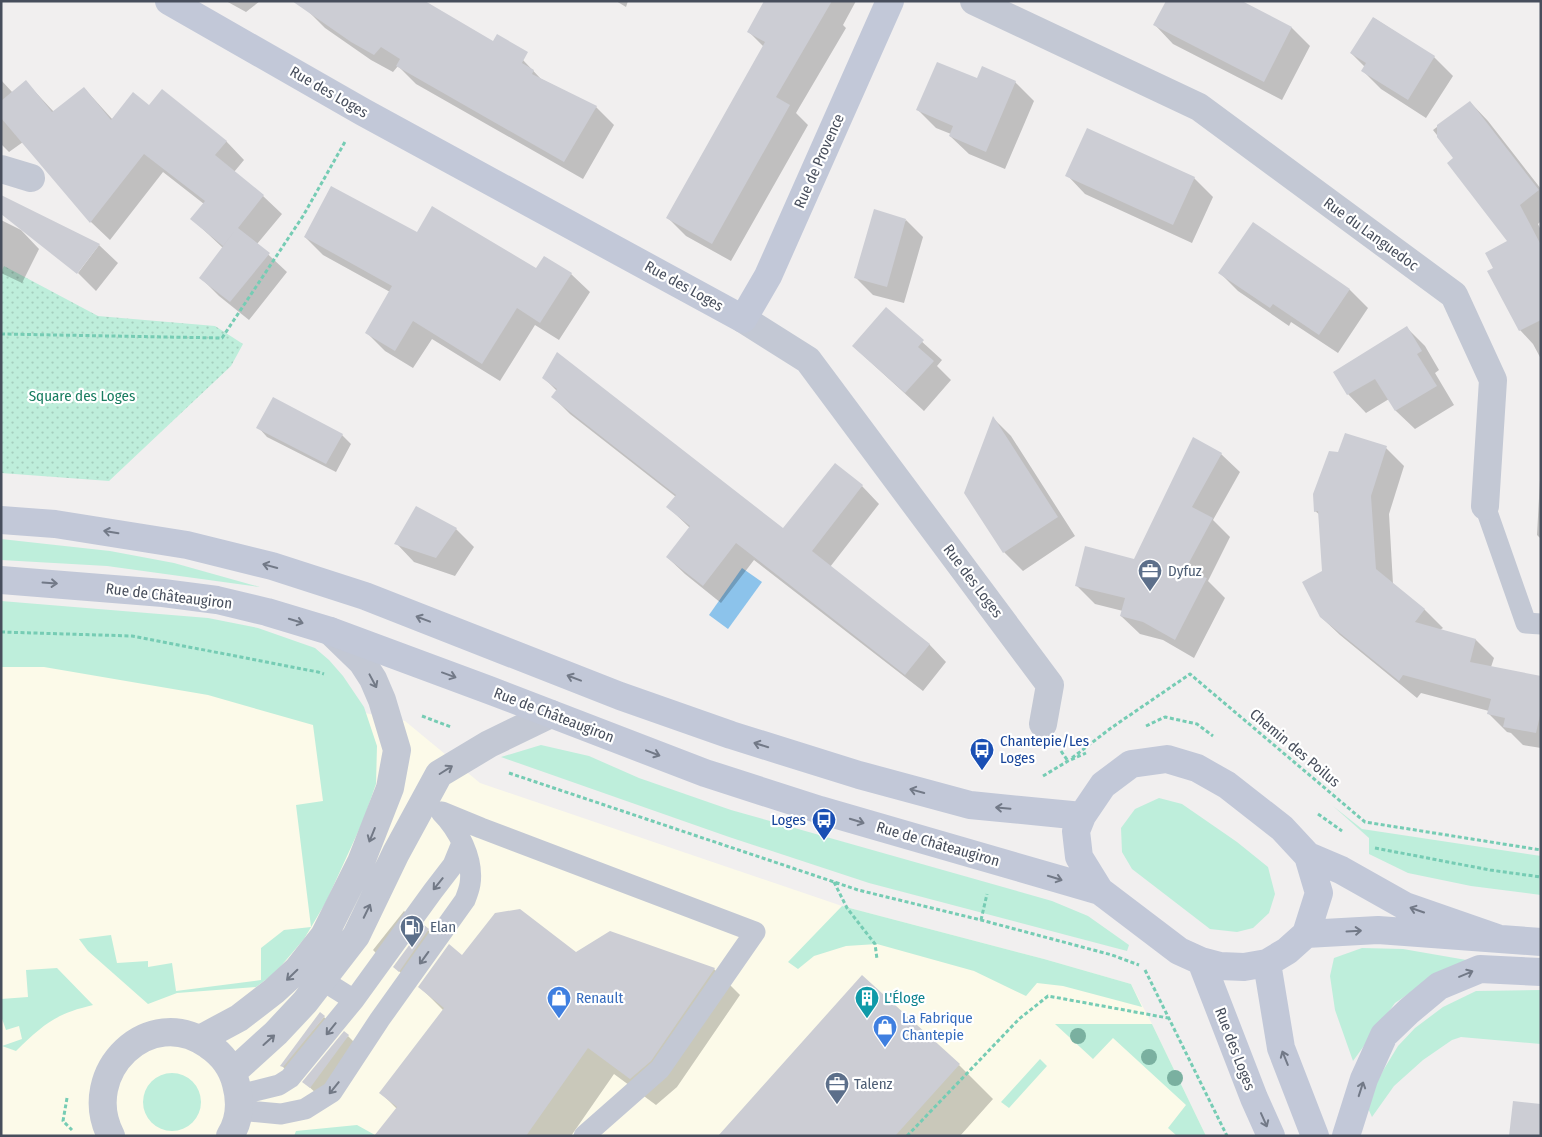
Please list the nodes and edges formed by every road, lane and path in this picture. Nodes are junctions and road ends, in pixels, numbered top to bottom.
1 (169, 1) edge
2 (890, 1) edge
3 (974, 1) edge
4 (362, 112) junction
5 (1, 169) edge
6 (31, 178) dead end
7 (743, 319) junction
8 (1, 334) edge
9 (1485, 506) joint
10 (1, 520) edge
11 (1, 580) edge
12 (1541, 624) edge
13 (330, 631) junction
14 (551, 714) junction
15 (1043, 724) dead end
16 (1035, 778) dead end
17 (433, 808) junction
18 (1082, 816) junction
19 (462, 843) junction
20 (1541, 850) edge
21 (1308, 856) junction
22 (834, 882) dead end
23 (1100, 891) junction
24 (981, 920) dead end
25 (1306, 934) junction
26 (1497, 938) junction
27 (1541, 942) edge
28 (877, 958) dead end
29 (1201, 961) junction
30 (1267, 963) junction
31 (1541, 972) edge
32 (322, 980) junction
33 (354, 1000) junction
34 (1169, 1018) junction
35 (200, 1039) junction
36 (237, 1092) junction
37 (111, 1136) edge
38 (230, 1136) edge
39 (584, 1136) edge
40 (907, 1136) edge
41 (1226, 1136) edge
42 (1271, 1136) edge
43 (1316, 1136) edge
44 (1346, 1136) edge

1 - 4 main road, Rue des Loges
2 - 7 main road, Rue de Provence
3 - 9 street, Rue du Languedoc
4 - 7 main road, Rue des Loges
4 - 8 path
5 - 6 street
7 - 15 street, Rue des Loges
9 - 12 lane, Rue du Languedoc
18 -> 10 main road
11 -> 13 main road, Rue de Châteaugiron
13 -> 14 main road, Rue de Châteaugiron
13 -> 35 street
17 -> 14 street
14 -> 23 main road, Rue de Châteaugiron
16 - 20 path, Chemin des Poilus
17 - 19 lane
32 -> 17 street
17 - 39 lane
18 - 21 main road
18 - 23 main road
19 -> 33 lane
19 -> 36 lane
21 - 25 main road
26 -> 21 main road
22 - 28 path
23 - 29 main road
24 - 34 path
25 -> 26 main road
25 - 30 main road
26 - 27 main road
29 - 30 main road
29 -> 42 main road, Rue des Loges
43 -> 30 main road
44 -> 31 main road
32 - 33 lane
36 -> 32 street
33 -> 36 lane
34 - 40 path
34 - 41 path
35 - 36 street
35 - 37 street
36 - 38 street

